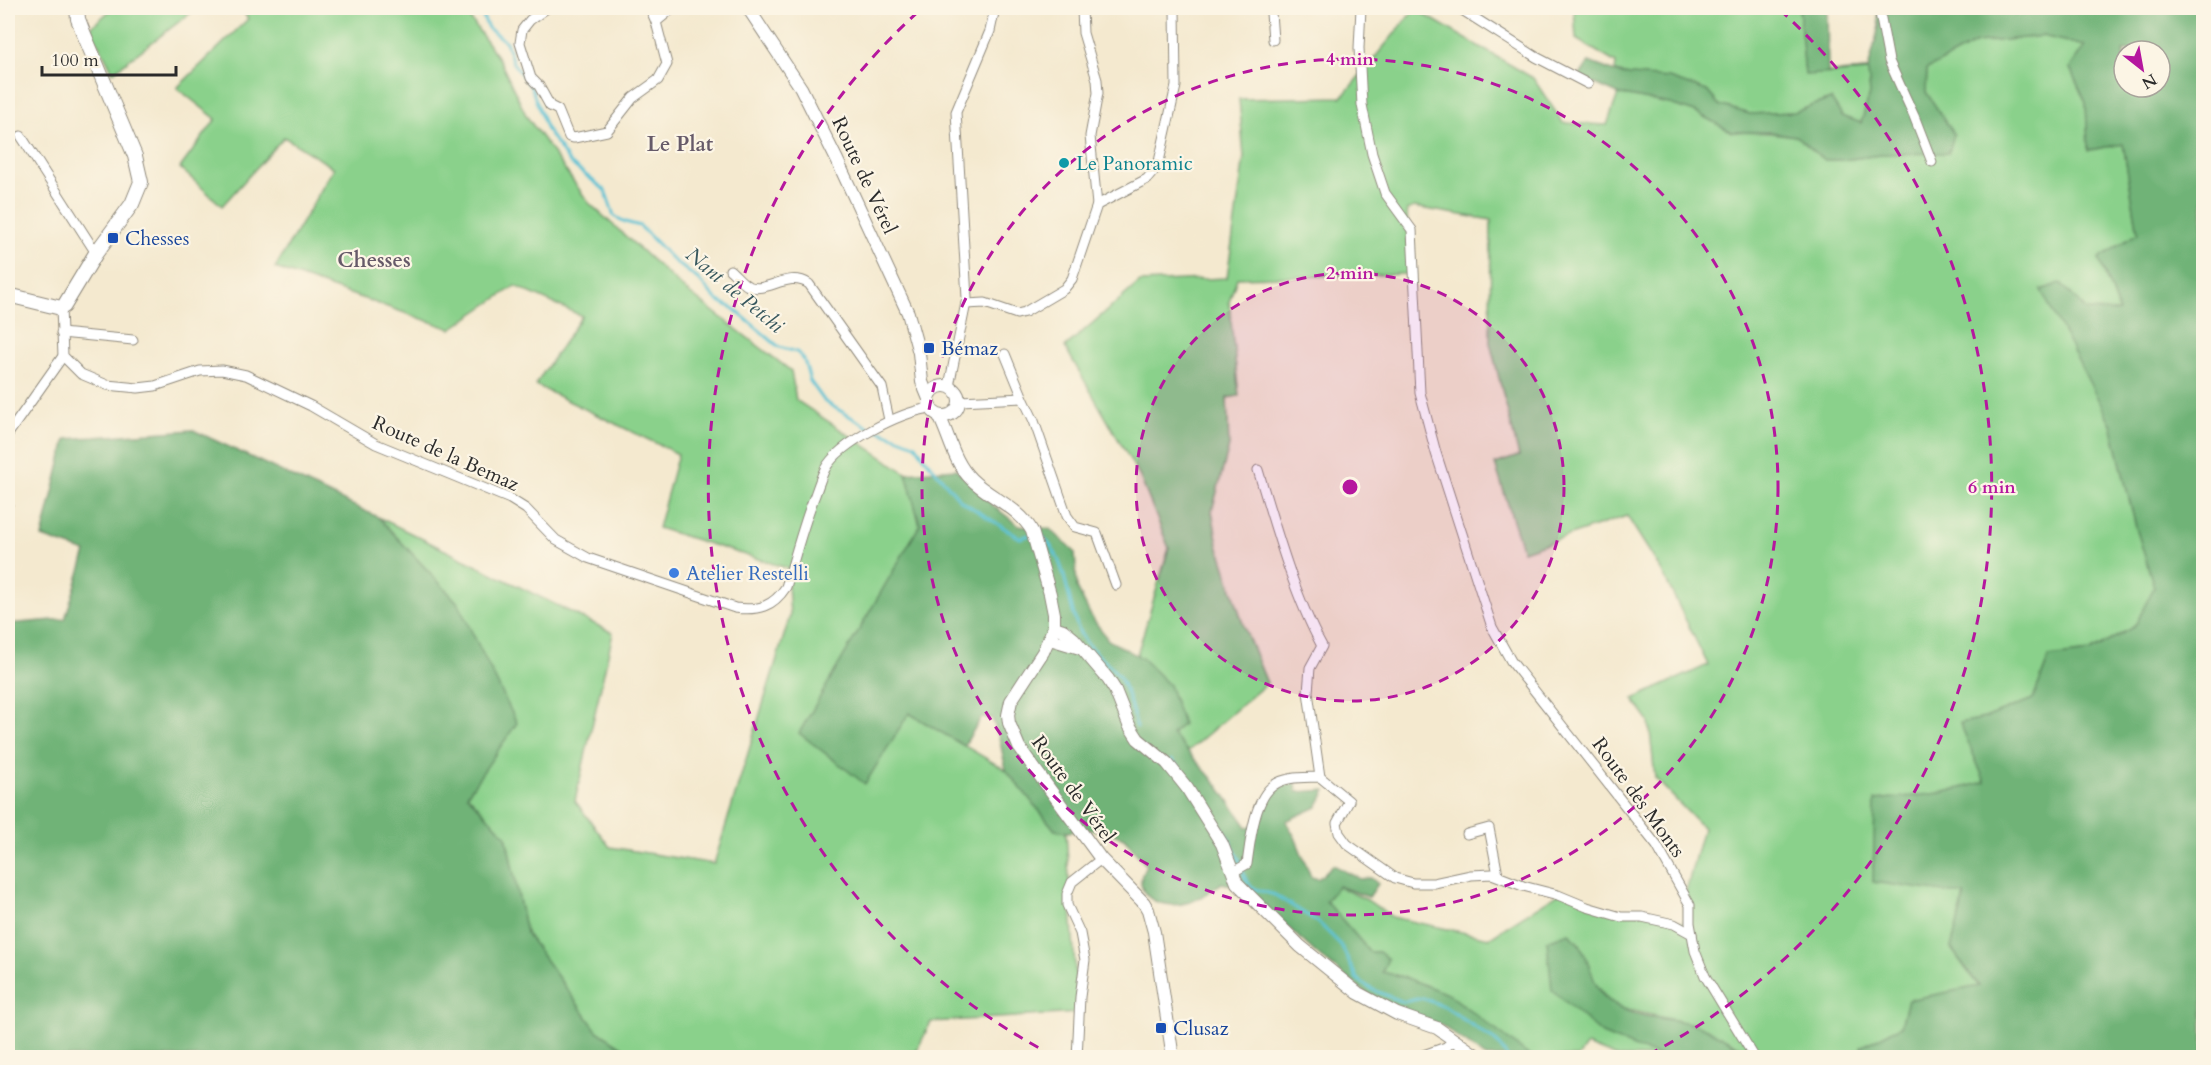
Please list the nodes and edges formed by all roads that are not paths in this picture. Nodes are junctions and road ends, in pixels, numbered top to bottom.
1 (77, 8) edge
2 (547, 8) edge
3 (650, 8) edge
4 (673, 8) edge
5 (748, 8) edge
6 (996, 8) edge
7 (1082, 8) edge
8 (1174, 8) edge
9 (1273, 8) edge
10 (1361, 8) edge
11 (1459, 8) edge
12 (1879, 8) edge
13 (656, 22) junction
14 (1273, 40) dead end
15 (1587, 84) dead end
16 (21, 136) dead end
17 (1932, 162) dead end
18 (1097, 206) junction
19 (96, 253) junction
20 (730, 270) dead end
21 (8, 295) edge
22 (966, 304) junction
23 (61, 308) junction
24 (61, 333) junction
25 (133, 340) dead end
26 (1005, 354) dead end
27 (63, 356) junction
28 (922, 371) junction
29 (944, 386) junction
30 (1023, 398) junction
31 (960, 401) junction
32 (932, 408) junction
33 (954, 414) junction
34 (889, 420) junction
35 (8, 434) edge
36 (959, 462) junction
37 (1258, 470) dead end
38 (8, 477) edge
39 (8, 504) edge
40 (1116, 585) dead end
41 (1052, 633) junction
42 (1320, 777) junction
43 (1467, 834) dead end
44 (1101, 859) junction
45 (1235, 871) junction
46 (1498, 875) junction
47 (1692, 934) junction
48 (1454, 1040) junction
49 (1077, 1058) edge
50 (1173, 1058) edge
51 (1415, 1058) edge
52 (1480, 1058) edge
53 (1755, 1058) edge

1 - 19 main road
2 - 13 street
3 - 13 street
4 - 13 street
5 - 28 street, Route de Vérel
6 - 22 street
7 - 18 street
8 - 18 street
9 - 14 street
10 - 47 street, Route des Monts
11 - 15 street
12 - 17 street
16 - 19 street
18 - 22 street
19 - 23 main road
20 - 34 street
21 - 23 main road
22 - 29 street
23 - 24 street
24 - 25 street
24 - 27 street
26 - 30 street
27 - 34 street, Route de la Bemaz
27 - 35 street
28 - 29 street
28 - 32 street, Route de Vérel
29 - 31 street
29 - 32 street
30 - 31 street
30 - 40 street
31 - 33 street
32 - 33 street
32 - 34 street, Route de la Bemaz
32 - 36 street, Route de Vérel
33 - 36 street, Route de Vérel
36 - 41 street, Route de Vérel
37 - 42 street
38 - 39 street
41 - 44 street, Route de Vérel
41 - 45 street
42 - 45 street
42 - 46 street
43 - 46 street
44 - 49 street
44 - 50 street, Route de Vérel
45 - 48 street
46 - 47 street
47 - 53 street, Route des Monts
48 - 51 street
48 - 52 street

